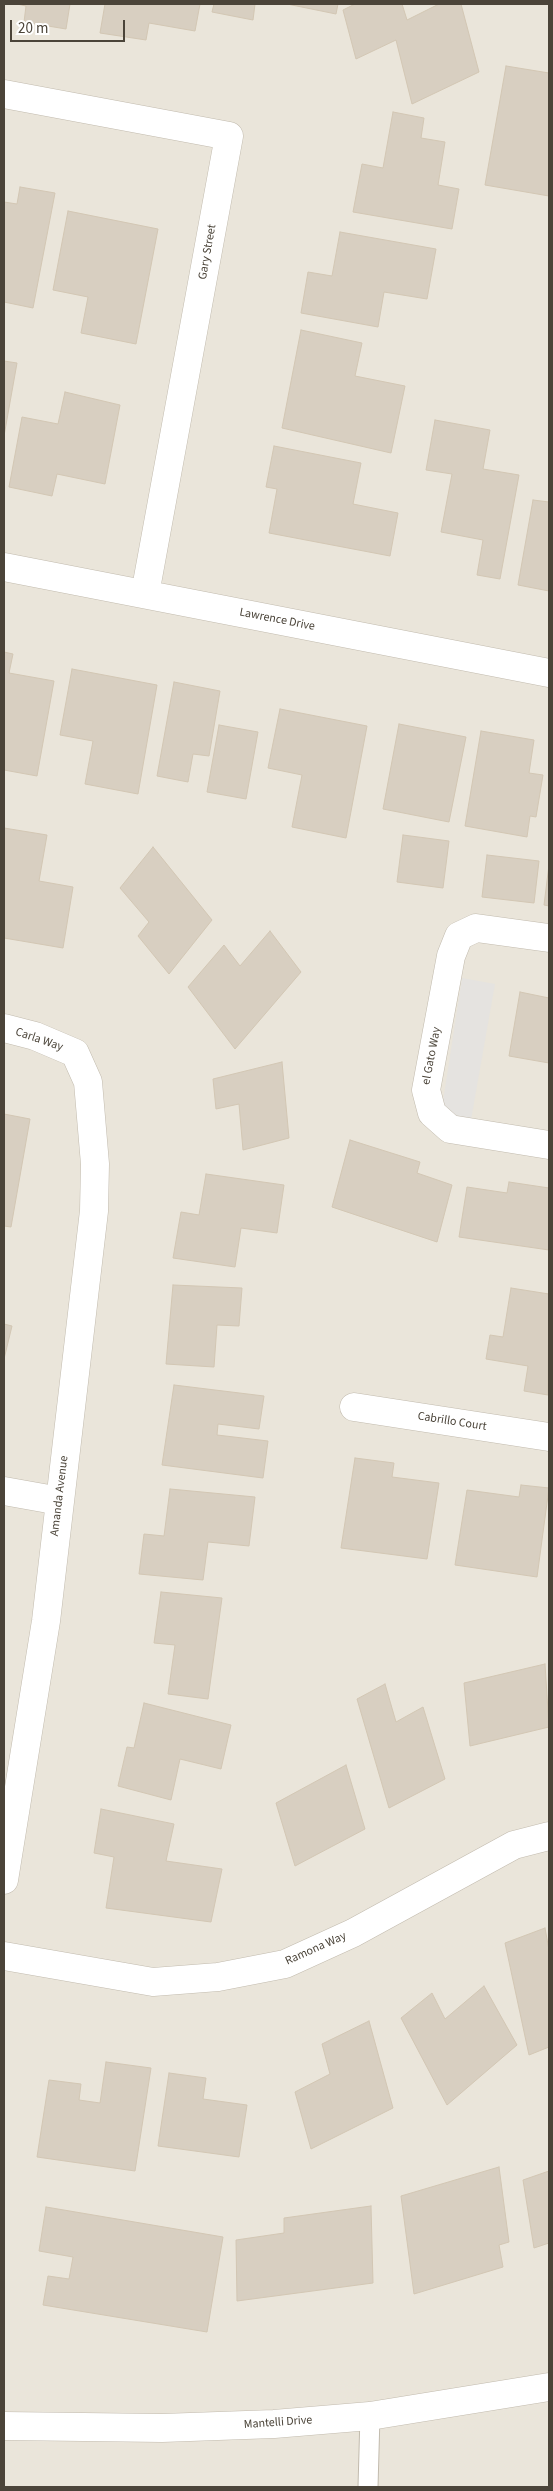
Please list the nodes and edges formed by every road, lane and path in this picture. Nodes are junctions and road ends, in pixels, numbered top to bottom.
1 (4, 94) edge
2 (4, 567) edge
3 (145, 594) junction
4 (549, 673) edge
5 (549, 938) edge
6 (4, 1028) edge
7 (90, 1109) joint
8 (549, 1145) edge
9 (354, 1406) dead end
10 (549, 1437) edge
11 (4, 1491) edge
12 (60, 1501) junction
13 (549, 1836) edge
14 (4, 1880) edge
15 (4, 1956) edge
16 (549, 2386) edge
17 (370, 2416) junction
18 (4, 2426) edge
19 (368, 2487) edge

1 - 3 street, Gary Street
2 - 3 street, Lawrence Drive
3 - 4 street, Lawrence Drive
5 - 8 street, el Gato Way
6 - 7 street, Carla Way
7 - 12 street, Amanda Avenue
9 - 10 street, Cabrillo Court
11 - 12 street
12 - 14 street, Amanda Avenue
13 - 15 street, Ramona Way
16 - 17 street, Mantelli Drive
17 - 18 street, Mantelli Drive
17 - 19 lane

